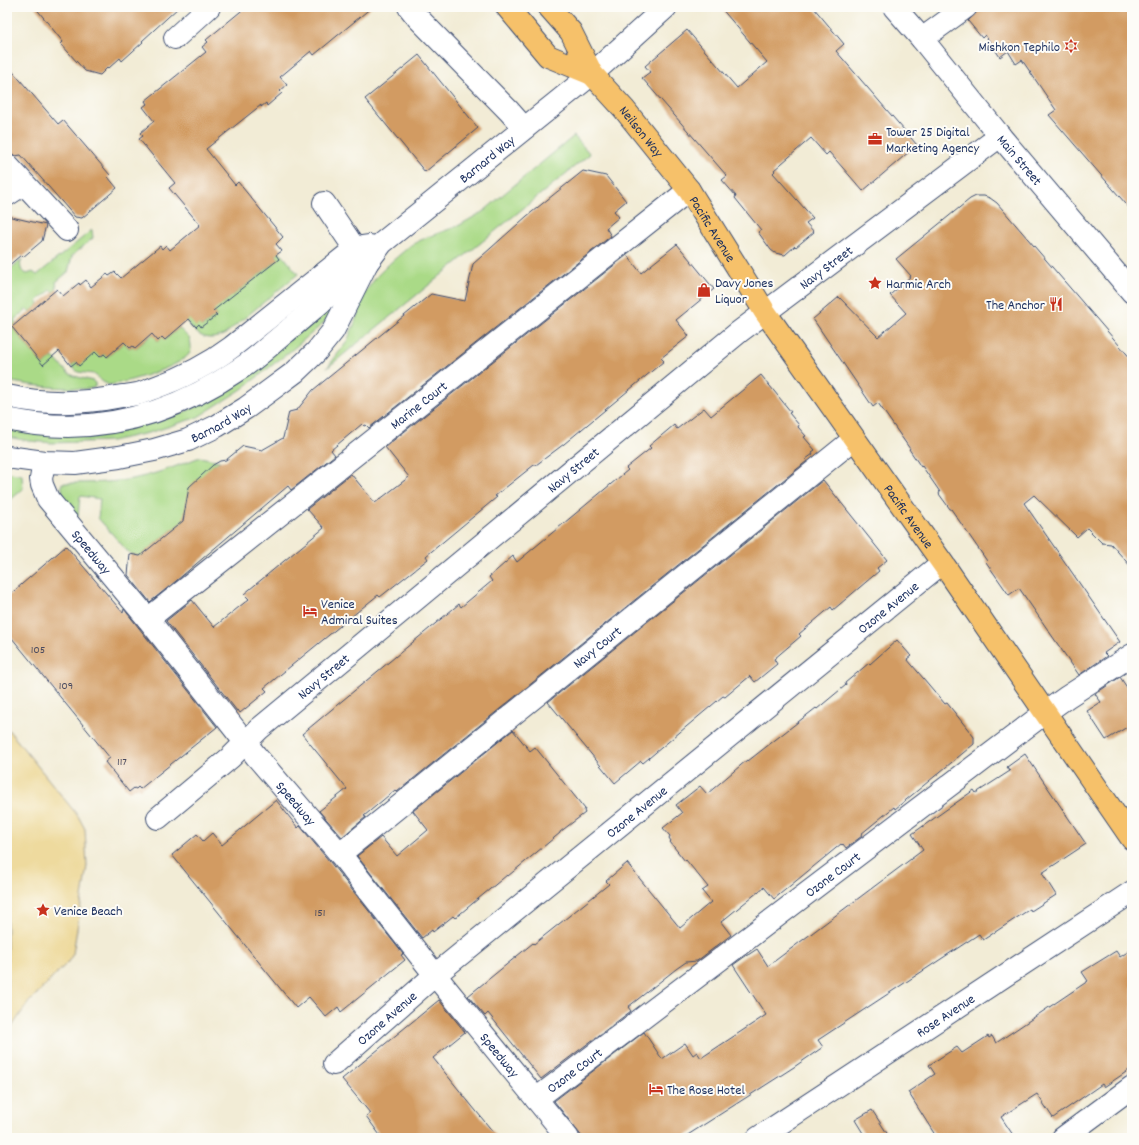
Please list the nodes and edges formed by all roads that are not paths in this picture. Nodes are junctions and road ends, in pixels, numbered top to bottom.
1 (209, 7) edge
2 (409, 7) edge
3 (507, 7) edge
4 (549, 7) edge
5 (666, 7) edge
6 (894, 7) edge
7 (966, 7) edge
8 (175, 38) dead end
9 (922, 39) junction
10 (592, 74) junction
11 (524, 128) junction
12 (1000, 136) junction
13 (7, 165) edge
14 (15, 189) edge
15 (690, 190) junction
16 (324, 203) dead end
17 (66, 230) dead end
18 (362, 256) junction
19 (1132, 292) edge
20 (765, 312) junction
21 (7, 396) edge
22 (7, 419) edge
23 (854, 440) junction
24 (7, 457) edge
25 (44, 462) junction
26 (942, 563) junction
27 (148, 619) junction
28 (1132, 655) edge
29 (1046, 712) junction
30 (246, 742) junction
31 (158, 818) dead end
32 (1132, 839) edge
33 (340, 854) junction
34 (1132, 892) edge
35 (435, 975) junction
36 (334, 1064) dead end
37 (1132, 1087) edge
38 (536, 1099) junction
39 (568, 1138) edge
40 (758, 1138) edge
41 (1063, 1138) edge

1 - 8 street
2 - 11 street
3 - 10 main road, Neilson Way
4 - 10 main road, Neilson Way
5 - 10 street, Barnard Way
6 - 9 street, Main Street
7 - 9 street
9 - 12 street, Main Street
10 - 11 street, Barnard Way
10 - 15 main road, Neilson Way
11 - 18 street, Barnard Way
12 - 19 street, Main Street
12 - 20 street, Navy Street
13 - 14 street
14 - 17 street
15 - 20 main road, Pacific Avenue
15 - 27 street, Marine Court
16 - 18 street
18 - 21 street, Barnard Way
18 - 22 street, Barnard Way
18 - 25 street, Barnard Way
20 - 23 main road, Pacific Avenue
20 - 30 street, Navy Street
23 - 26 main road, Pacific Avenue
23 - 33 street, Navy Court
24 - 25 street, Barnard Way
25 - 27 street, Speedway
26 - 29 main road, Pacific Avenue
26 - 35 street, Ozone Avenue
27 - 30 street, Speedway
28 - 29 street, Ozone Court
29 - 32 main road, Pacific Avenue
29 - 38 street, Ozone Court
30 - 31 street, Navy Street
30 - 33 street, Speedway
33 - 35 street, Speedway
34 - 40 street, Rose Avenue
35 - 36 street, Ozone Avenue
35 - 38 street, Speedway
37 - 41 street
38 - 39 street, Speedway

